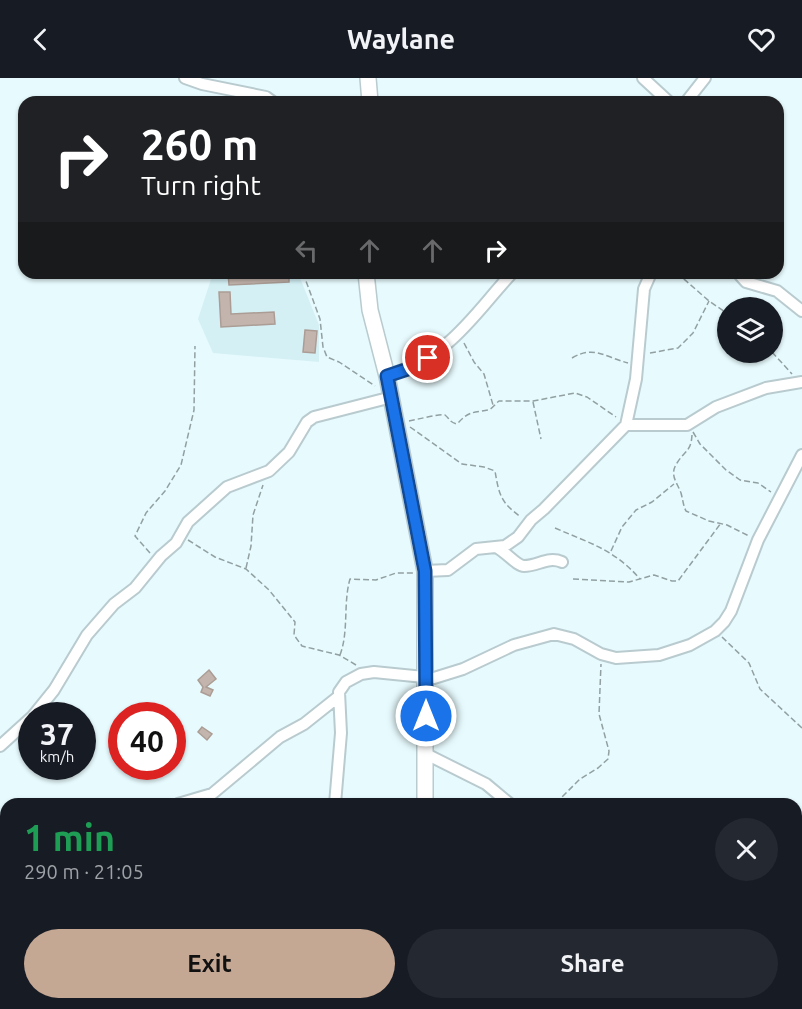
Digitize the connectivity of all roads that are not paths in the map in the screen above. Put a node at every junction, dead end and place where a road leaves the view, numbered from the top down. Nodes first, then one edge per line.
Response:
1 (185, 78) edge
2 (368, 78) edge
3 (643, 78) edge
4 (705, 78) edge
5 (261, 96) edge
6 (370, 96) edge
7 (662, 96) edge
8 (691, 96) edge
9 (367, 279) edge
10 (507, 279) edge
11 (648, 279) edge
12 (743, 279) edge
13 (802, 311) edge
14 (387, 376) junction
15 (801, 382) edge
16 (390, 398) junction
17 (626, 425) junction
18 (802, 455) edge
19 (496, 547) junction
20 (562, 562) dead end
21 (425, 571) junction
22 (426, 678) junction
23 (338, 698) junction
24 (44, 702) edge
25 (18, 729) edge
26 (0, 746) edge
27 (426, 754) junction
28 (198, 798) edge
29 (336, 798) edge
30 (425, 798) edge
31 (503, 798) edge

1 - 5 street
2 - 6 street
3 - 7 street
4 - 8 street
9 - 14 street
10 - 14 street
11 - 17 street
12 - 13 street
14 - 16 street
15 - 17 street
16 - 21 street
16 - 24 street
17 - 19 street
18 - 22 street
19 - 20 street
19 - 21 street
21 - 22 street
22 - 23 street
22 - 27 street
23 - 28 street
23 - 29 street
25 - 26 street
27 - 30 street
27 - 31 street

